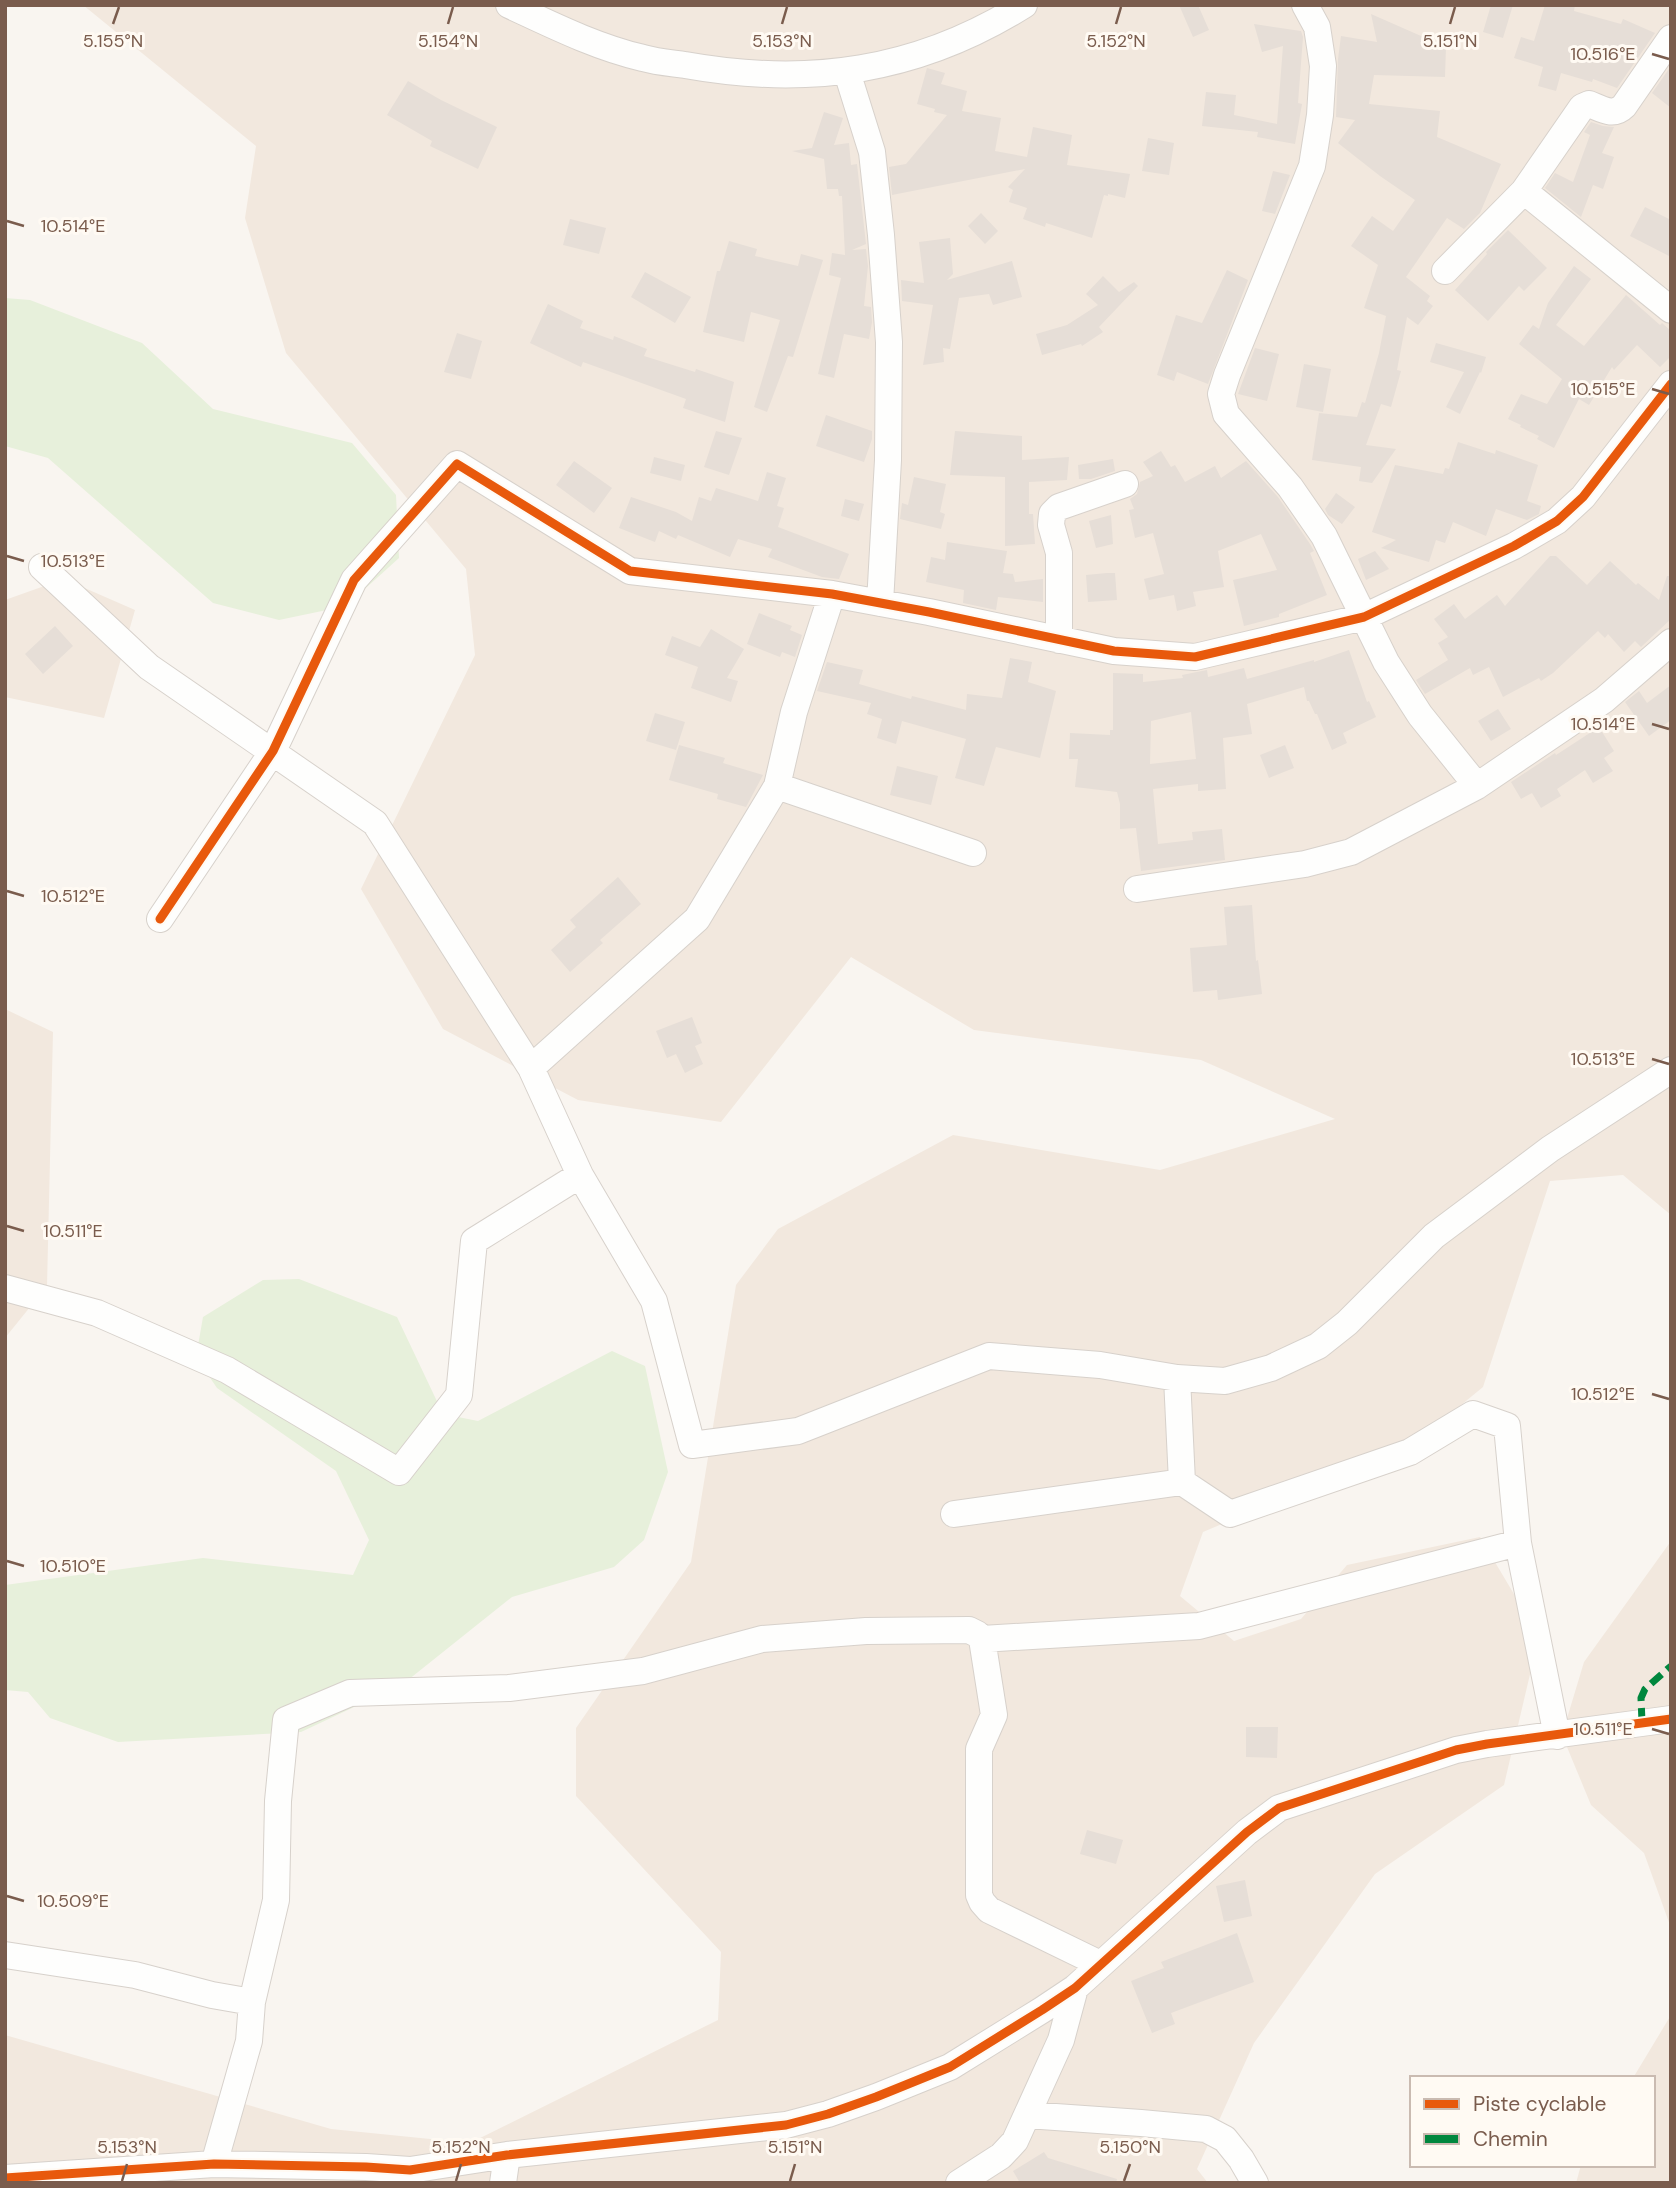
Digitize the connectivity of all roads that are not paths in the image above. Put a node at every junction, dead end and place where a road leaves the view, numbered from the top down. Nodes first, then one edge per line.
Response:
1 (509, 5) edge
2 (1024, 5) edge
3 (1305, 5) edge
4 (1671, 38) edge
5 (847, 72) junction
6 (1524, 191) junction
7 (1445, 271) dead end
8 (1671, 310) edge
9 (1671, 384) edge
10 (1125, 484) dead end
11 (42, 567) dead end
12 (832, 594) junction
13 (880, 603) junction
14 (1364, 617) junction
15 (1059, 640) junction
16 (1671, 642) edge
17 (273, 751) junction
18 (777, 786) junction
19 (1478, 786) junction
20 (973, 853) dead end
21 (1137, 888) dead end
22 (160, 919) dead end
23 (531, 1068) junction
24 (1671, 1070) edge
25 (580, 1175) junction
26 (5, 1288) edge
27 (1177, 1378) junction
28 (1182, 1482) junction
29 (954, 1514) dead end
30 (1518, 1544) junction
31 (982, 1639) junction
32 (1671, 1719) edge
33 (1557, 1736) junction
34 (5, 1955) edge
35 (1100, 1964) junction
36 (1075, 1988) junction
37 (251, 2002) junction
38 (1027, 2115) junction
39 (508, 2155) junction
40 (199, 2171) edge
41 (406, 2176) edge
42 (5, 2178) edge
43 (503, 2183) edge
44 (959, 2183) edge
45 (1255, 2183) edge

1 - 5 street
2 - 5 street
3 - 14 street
4 - 6 street
5 - 13 street
6 - 7 street
6 - 8 street
9 - 14 street
10 - 15 street
11 - 17 street
12 - 13 street
12 - 17 street
12 - 18 street
13 - 15 street
14 - 15 street
14 - 19 street
16 - 19 street
17 - 22 street
17 - 23 street
18 - 20 street
18 - 23 street
19 - 21 street
23 - 25 street
24 - 27 street
25 - 26 street
25 - 27 street
27 - 28 street
28 - 29 street
28 - 30 street
30 - 31 street
30 - 33 street
31 - 35 street
31 - 37 street
32 - 33 street
33 - 35 street
34 - 37 street
35 - 36 street
36 - 38 street
36 - 39 street
37 - 40 street
38 - 44 street
38 - 45 street
39 - 41 street
39 - 43 street
40 - 41 street
40 - 42 street

